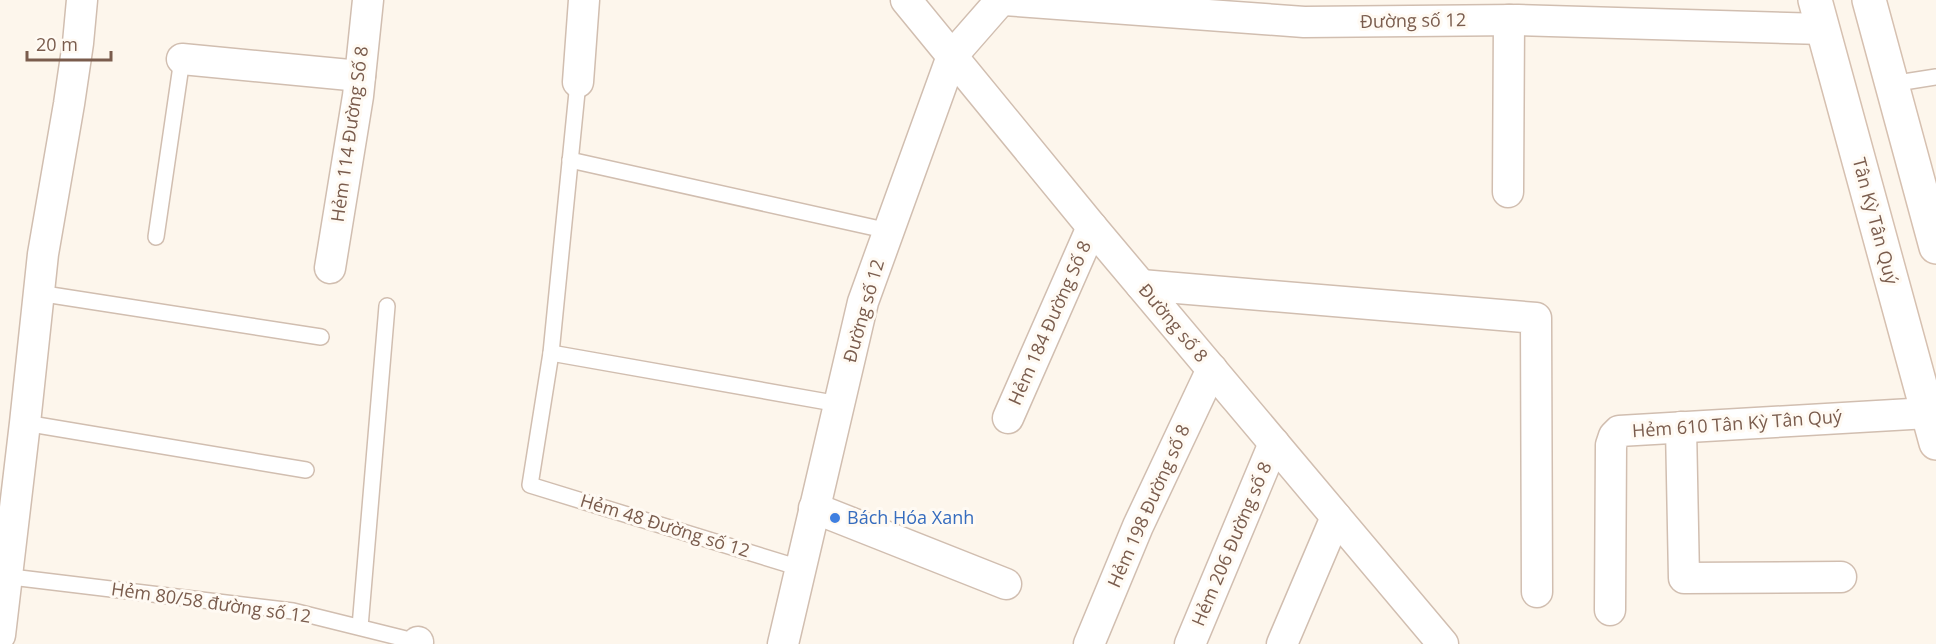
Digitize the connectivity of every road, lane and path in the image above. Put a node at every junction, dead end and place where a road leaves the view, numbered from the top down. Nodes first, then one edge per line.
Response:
1 (82, 0) edge
2 (368, 0) edge
3 (584, 0) edge
4 (906, 0) edge
5 (1002, 0) edge
6 (1869, 0) edge
7 (1819, 14) edge
8 (1509, 20) junction
9 (952, 56) junction
10 (182, 59) joint
11 (360, 76) junction
12 (1936, 77) edge
13 (578, 82) joint
14 (1891, 84) junction
15 (570, 160) junction
16 (1508, 192) dead end
17 (1092, 227) junction
18 (889, 231) junction
19 (156, 237) dead end
20 (1936, 247) edge
21 (330, 268) dead end
22 (1141, 285) junction
23 (38, 293) junction
24 (387, 306) dead end
25 (321, 337) dead end
26 (551, 354) junction
27 (1212, 369) junction
28 (839, 404) junction
29 (1008, 418) dead end
30 (25, 423) junction
31 (1681, 428) junction
32 (1932, 428) edge
33 (1274, 443) junction
34 (306, 470) dead end
35 (814, 508) junction
36 (1336, 517) junction
37 (800, 568) junction
38 (4, 576) edge
39 (1841, 577) dead end
40 (1006, 584) dead end
41 (1537, 592) dead end
42 (1610, 610) dead end
43 (360, 627) junction
44 (0, 635) edge
45 (1430, 638) edge
46 (417, 643) edge
47 (783, 644) edge
48 (1089, 644) edge
49 (1190, 644) edge
50 (1282, 644) edge

1 - 23 street
2 - 11 street, Hẻm 114 Đường Số 8
3 - 13 street
4 - 9 street, Đường số 8
5 - 8 street, Đường số 12
5 - 9 street, Đường số 12
6 - 14 main road
7 - 8 street, Đường số 12
7 - 32 main road, Tân Kỳ Tân Quý
8 - 16 street
9 - 17 street, Đường số 8
9 - 18 street, Đường số 12
10 - 11 street
10 - 19 lane
11 - 21 street, Hẻm 114 Đường Số 8
12 - 14 lane
13 - 15 lane
14 - 20 main road
15 - 18 lane
15 - 26 lane
17 - 22 street, Đường số 8
17 - 29 street, Hẻm 184 Đường Số 8
18 - 28 street, Đường số 12
22 - 27 street, Đường số 8
22 - 41 street
23 - 25 lane
23 - 30 street
24 - 43 lane
26 - 28 lane
26 - 37 lane, Hẻm 48 Đường số 12
27 - 33 street, Đường số 8
27 - 48 street, Hẻm 198 Đường số 8
28 - 35 street, Đường số 12
30 - 34 lane
30 - 38 street
31 - 32 street, Hẻm 610 Tân Kỳ Tân Quý
31 - 39 street
31 - 42 street, Hẻm 610 Tân Kỳ Tân Quý
33 - 36 street, Đường số 8
33 - 49 street, Hẻm 206 Đường số 8
35 - 37 street, Đường số 12
35 - 40 street
36 - 45 street, Đường số 8
36 - 50 street
37 - 47 street, Đường số 12
38 - 43 lane, Hẻm 80/58 đường số 12
38 - 44 street
43 - 46 lane, Hẻm 80/58 đường số 12

